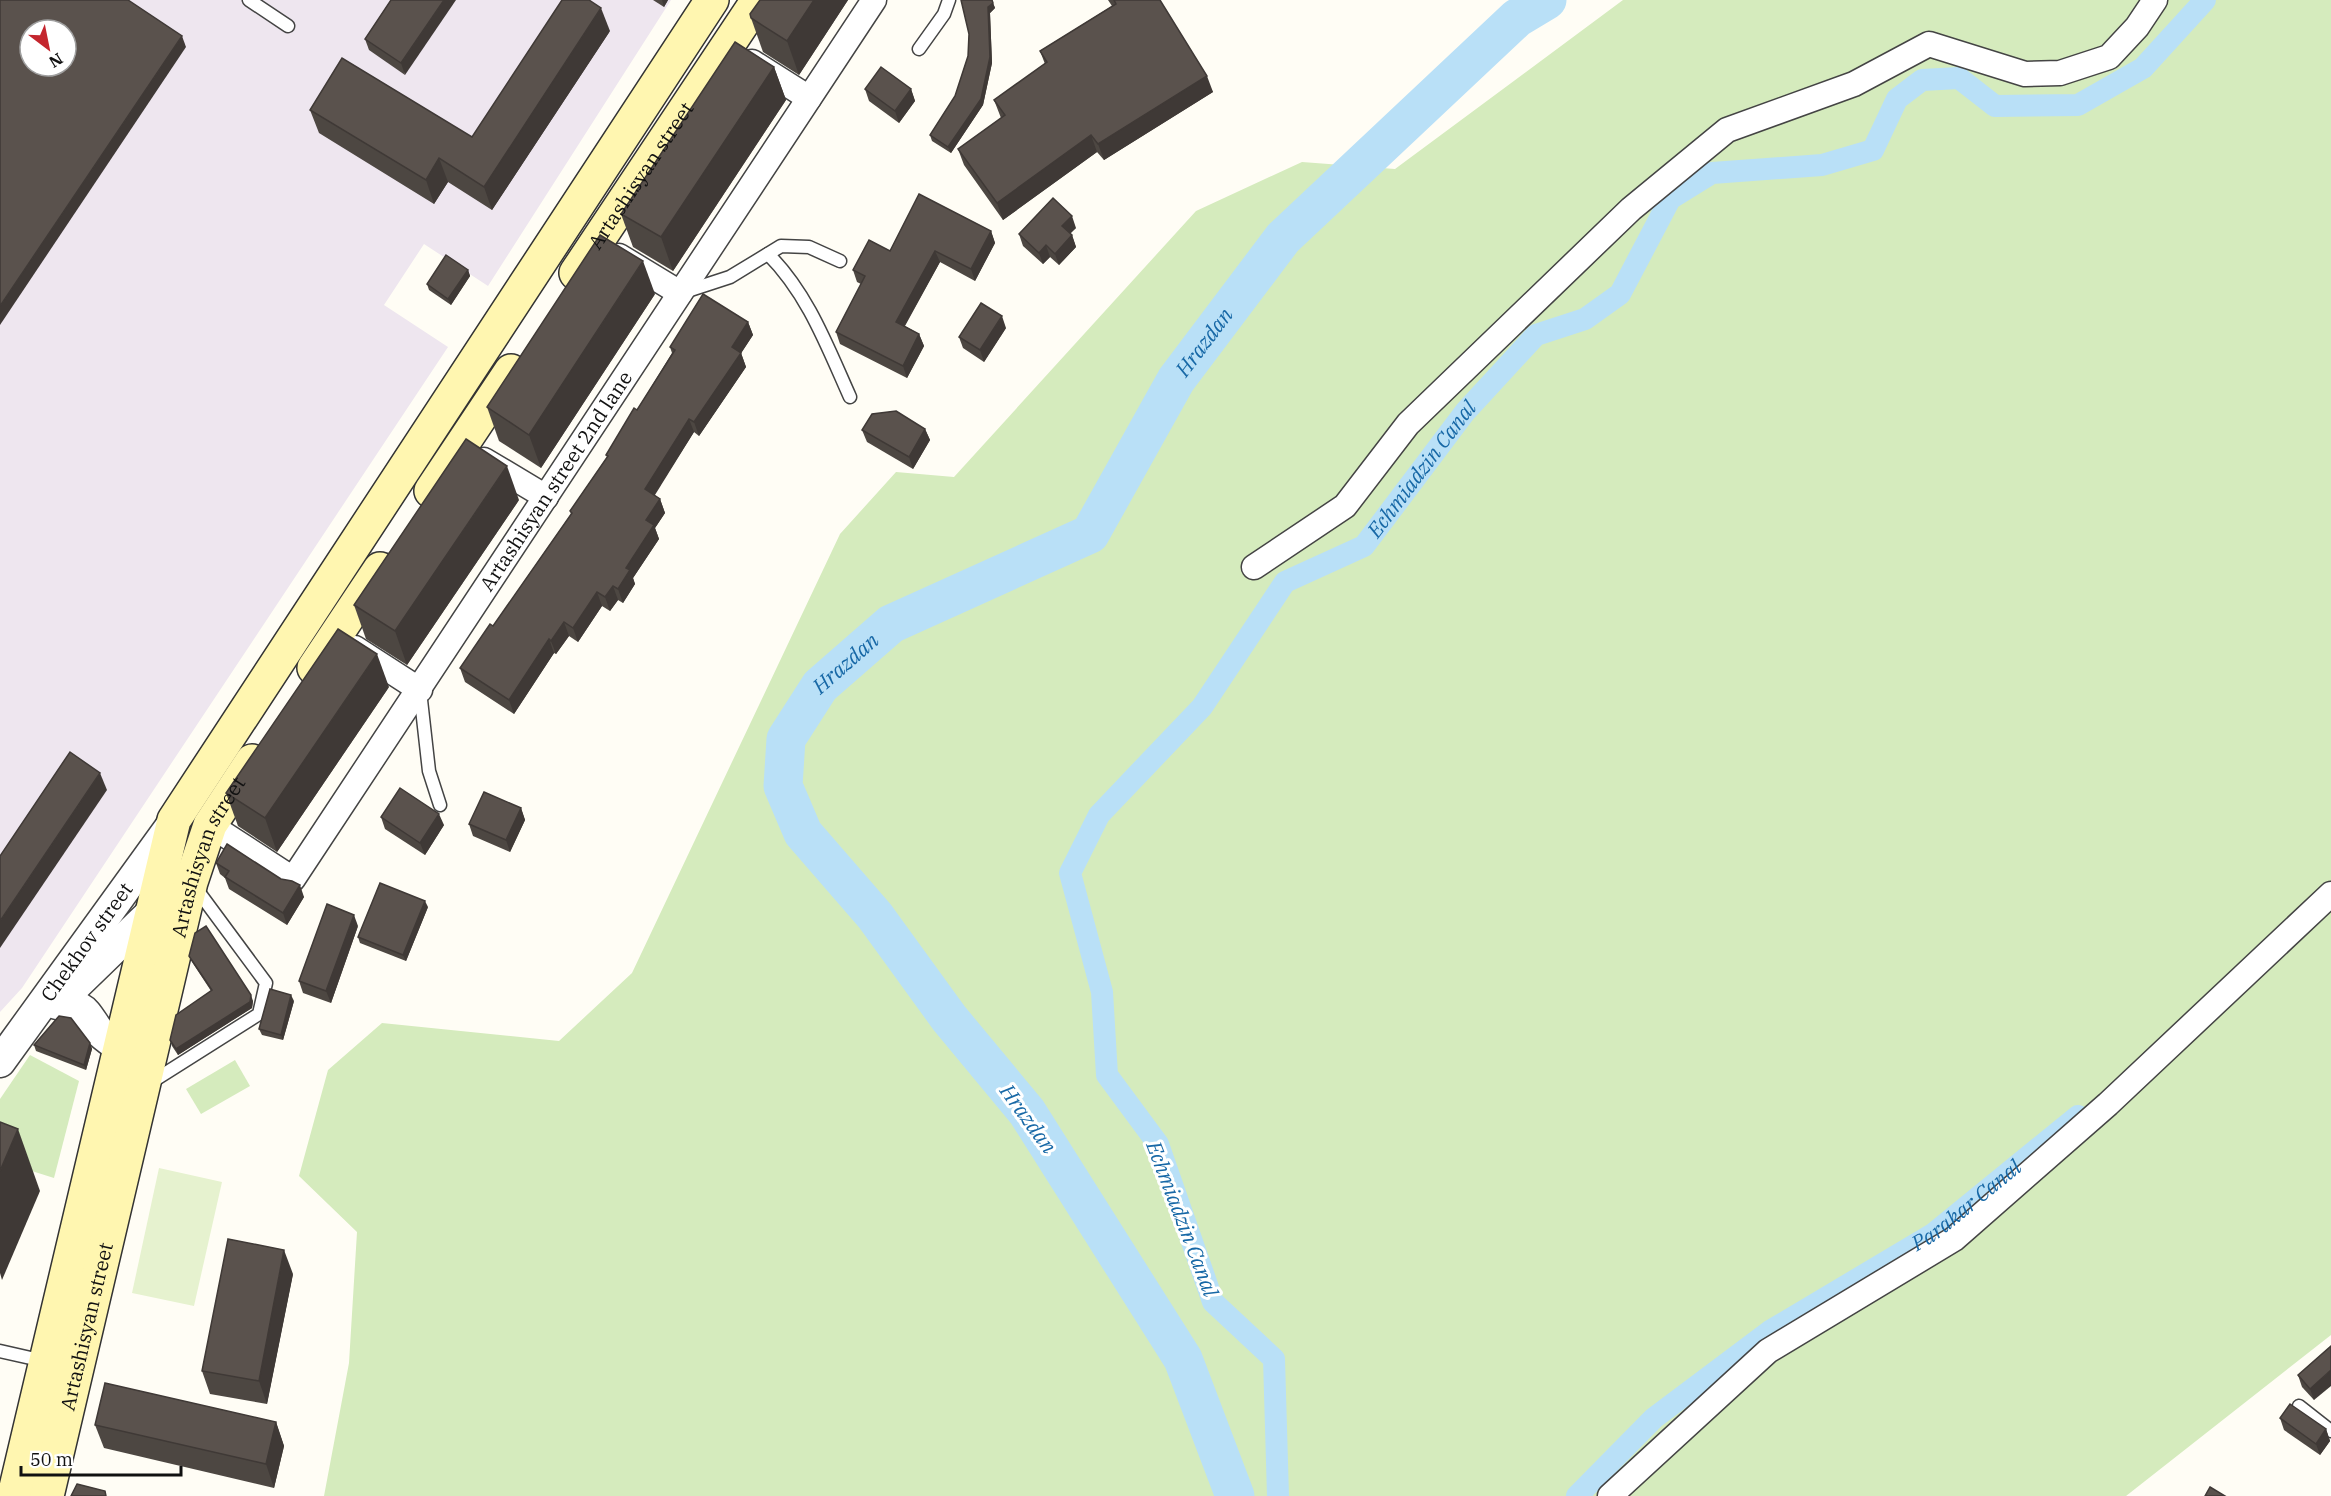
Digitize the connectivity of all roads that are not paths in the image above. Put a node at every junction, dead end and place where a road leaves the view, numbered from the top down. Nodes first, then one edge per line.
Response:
1 (249, 0) edge
2 (712, 0) edge
3 (758, 0) edge
4 (874, 0) edge
5 (949, 0) edge
6 (2155, 0) edge
7 (288, 26) dead end
8 (727, 46) junction
9 (919, 49) dead end
10 (809, 98) junction
11 (597, 242) junction
12 (768, 254) junction
13 (840, 261) dead end
14 (680, 293) junction
15 (558, 301) edge
16 (526, 349) edge
17 (850, 397) dead end
18 (461, 446) junction
19 (546, 497) junction
20 (417, 513) edge
21 (398, 541) edge
22 (1254, 567) dead end
23 (335, 636) junction
24 (420, 690) junction
25 (296, 696) edge
26 (269, 735) edge
27 (440, 805) dead end
28 (174, 820) junction
29 (210, 825) junction
30 (191, 882) junction
31 (2331, 894) edge
32 (155, 908) junction
33 (57, 1004) junction
34 (121, 1048) junction
35 (0, 1062) edge
36 (0, 1075) edge
37 (144, 1087) junction
38 (0, 1351) edge
39 (45, 1362) junction
40 (2299, 1406) dead end
41 (2331, 1431) edge
42 (14, 1496) edge
43 (47, 1496) edge
44 (1610, 1496) edge

1 - 7 lane
2 - 28 main road, Artashisyan street
3 - 8 main road, Artashisyan street
4 - 10 street, Artashisyan street 2nd lane
5 - 9 lane
6 - 22 street
8 - 10 street
8 - 11 main road, Artashisyan street
10 - 14 street, Artashisyan street 2nd lane
11 - 14 street
11 - 15 main road, Artashisyan street
12 - 13 lane
12 - 14 lane
12 - 17 lane
14 - 19 street, Artashisyan street 2nd lane
16 - 18 main road
18 - 19 street
18 - 20 main road
19 - 24 street, Artashisyan street 2nd lane
21 - 23 main road
23 - 24 street
23 - 25 main road
24 - 27 lane
24 - 29 street, Artashisyan street 2nd lane
26 - 29 main road, Artashisyan street
28 - 32 main road, Artashisyan street
28 - 35 street, Chekhov street
29 - 30 main road, Artashisyan street
30 - 32 street, Chekhov street
30 - 37 main road, Artashisyan street
30 - 37 lane
31 - 44 street
32 - 33 street, Chekhov street
32 - 34 main road, Artashisyan street
33 - 34 street
33 - 36 street, Chekhov street
34 - 39 main road, Artashisyan street
37 - 43 main road, Artashisyan street
38 - 39 lane
39 - 42 main road, Artashisyan street
40 - 41 lane

